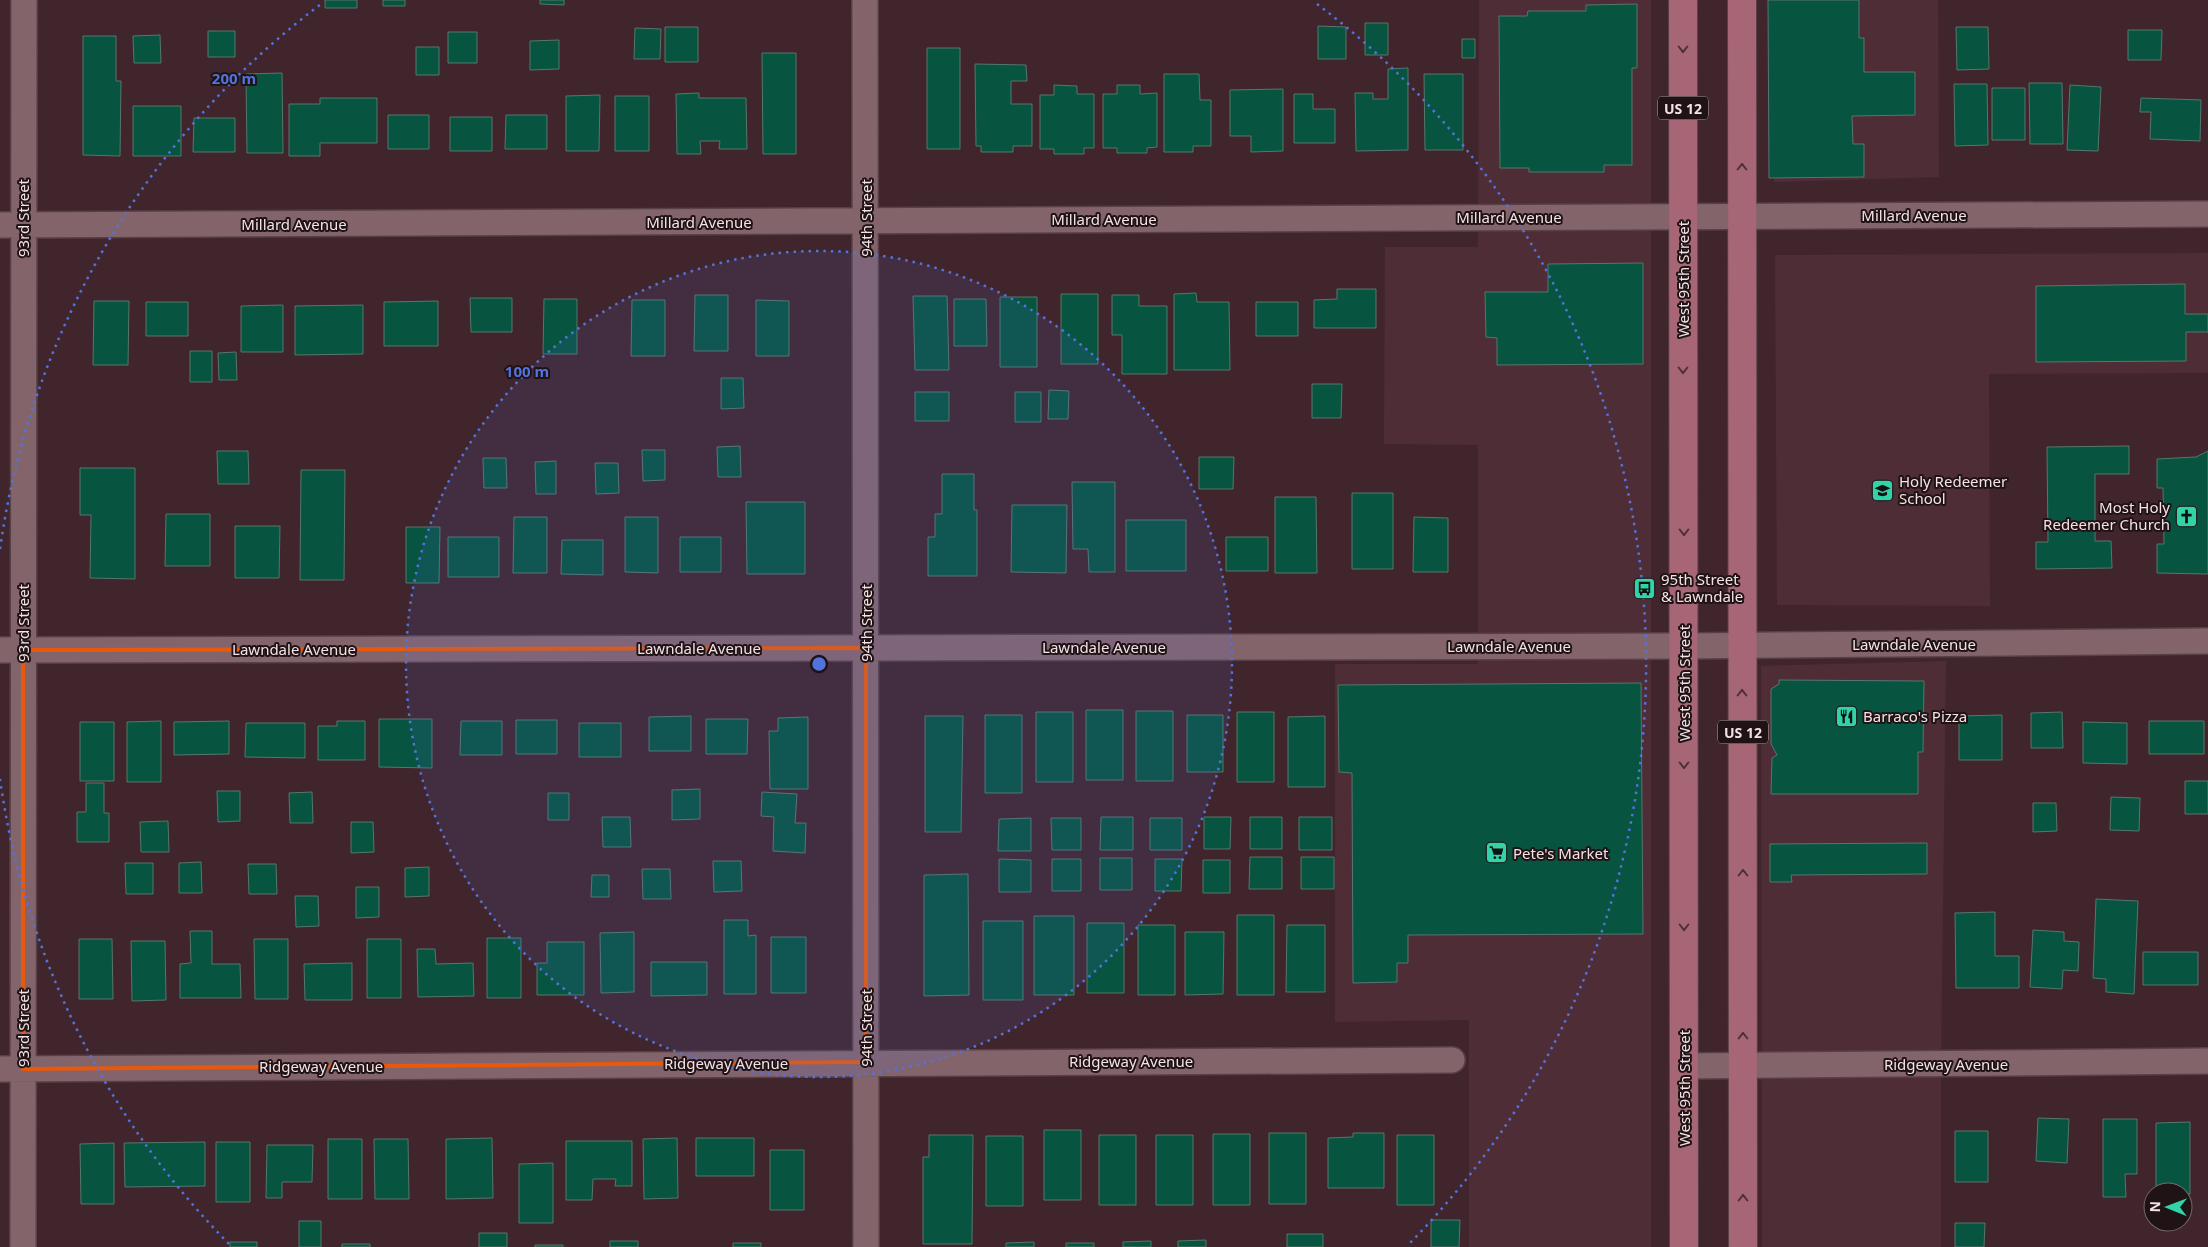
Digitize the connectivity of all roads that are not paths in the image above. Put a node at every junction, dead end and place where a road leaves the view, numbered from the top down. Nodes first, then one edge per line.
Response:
1 (24, 0) edge
2 (865, 0) edge
3 (1683, 0) edge
4 (1742, 0) edge
5 (2208, 214) edge
6 (1683, 216) junction
7 (1742, 216) junction
8 (866, 220) junction
9 (12, 225) edge
10 (2208, 642) edge
11 (1742, 645) junction
12 (1684, 646) junction
13 (866, 648) junction
14 (12, 650) edge
15 (1452, 1060) dead end
16 (866, 1062) junction
17 (2208, 1062) edge
18 (1743, 1065) junction
19 (1684, 1066) junction
20 (11, 1069) edge
21 (23, 1247) edge
22 (866, 1247) edge
23 (1684, 1247) edge
24 (1743, 1247) edge

1 - 9 street, 93rd Street
2 - 8 street, 94th Street
3 -> 6 main road, West 95th Street / US 12
7 -> 4 main road, US 12
5 - 7 street, Millard Avenue
6 - 7 street, Millard Avenue
6 - 8 street, Millard Avenue
6 -> 12 main road, West 95th Street / US 12
7 - 11 main road, US 12
8 - 9 street, Millard Avenue
8 - 13 street, 94th Street
9 - 14 street, 93rd Street
10 - 11 street, Lawndale Avenue
11 - 12 street, Lawndale Avenue
18 -> 11 main road, US 12
12 - 13 street, Lawndale Avenue
12 -> 19 main road, West 95th Street / US 12
13 - 14 street, Lawndale Avenue
13 - 16 street, 94th Street
14 - 20 street, 93rd Street
15 - 16 street, Ridgeway Avenue
16 - 20 street, Ridgeway Avenue
16 - 22 street, 94th Street
17 - 18 street, Ridgeway Avenue
18 - 19 street, Ridgeway Avenue
24 -> 18 main road, US 12
19 - 23 main road, West 95th Street / US 12
20 - 21 street, 93rd Street

